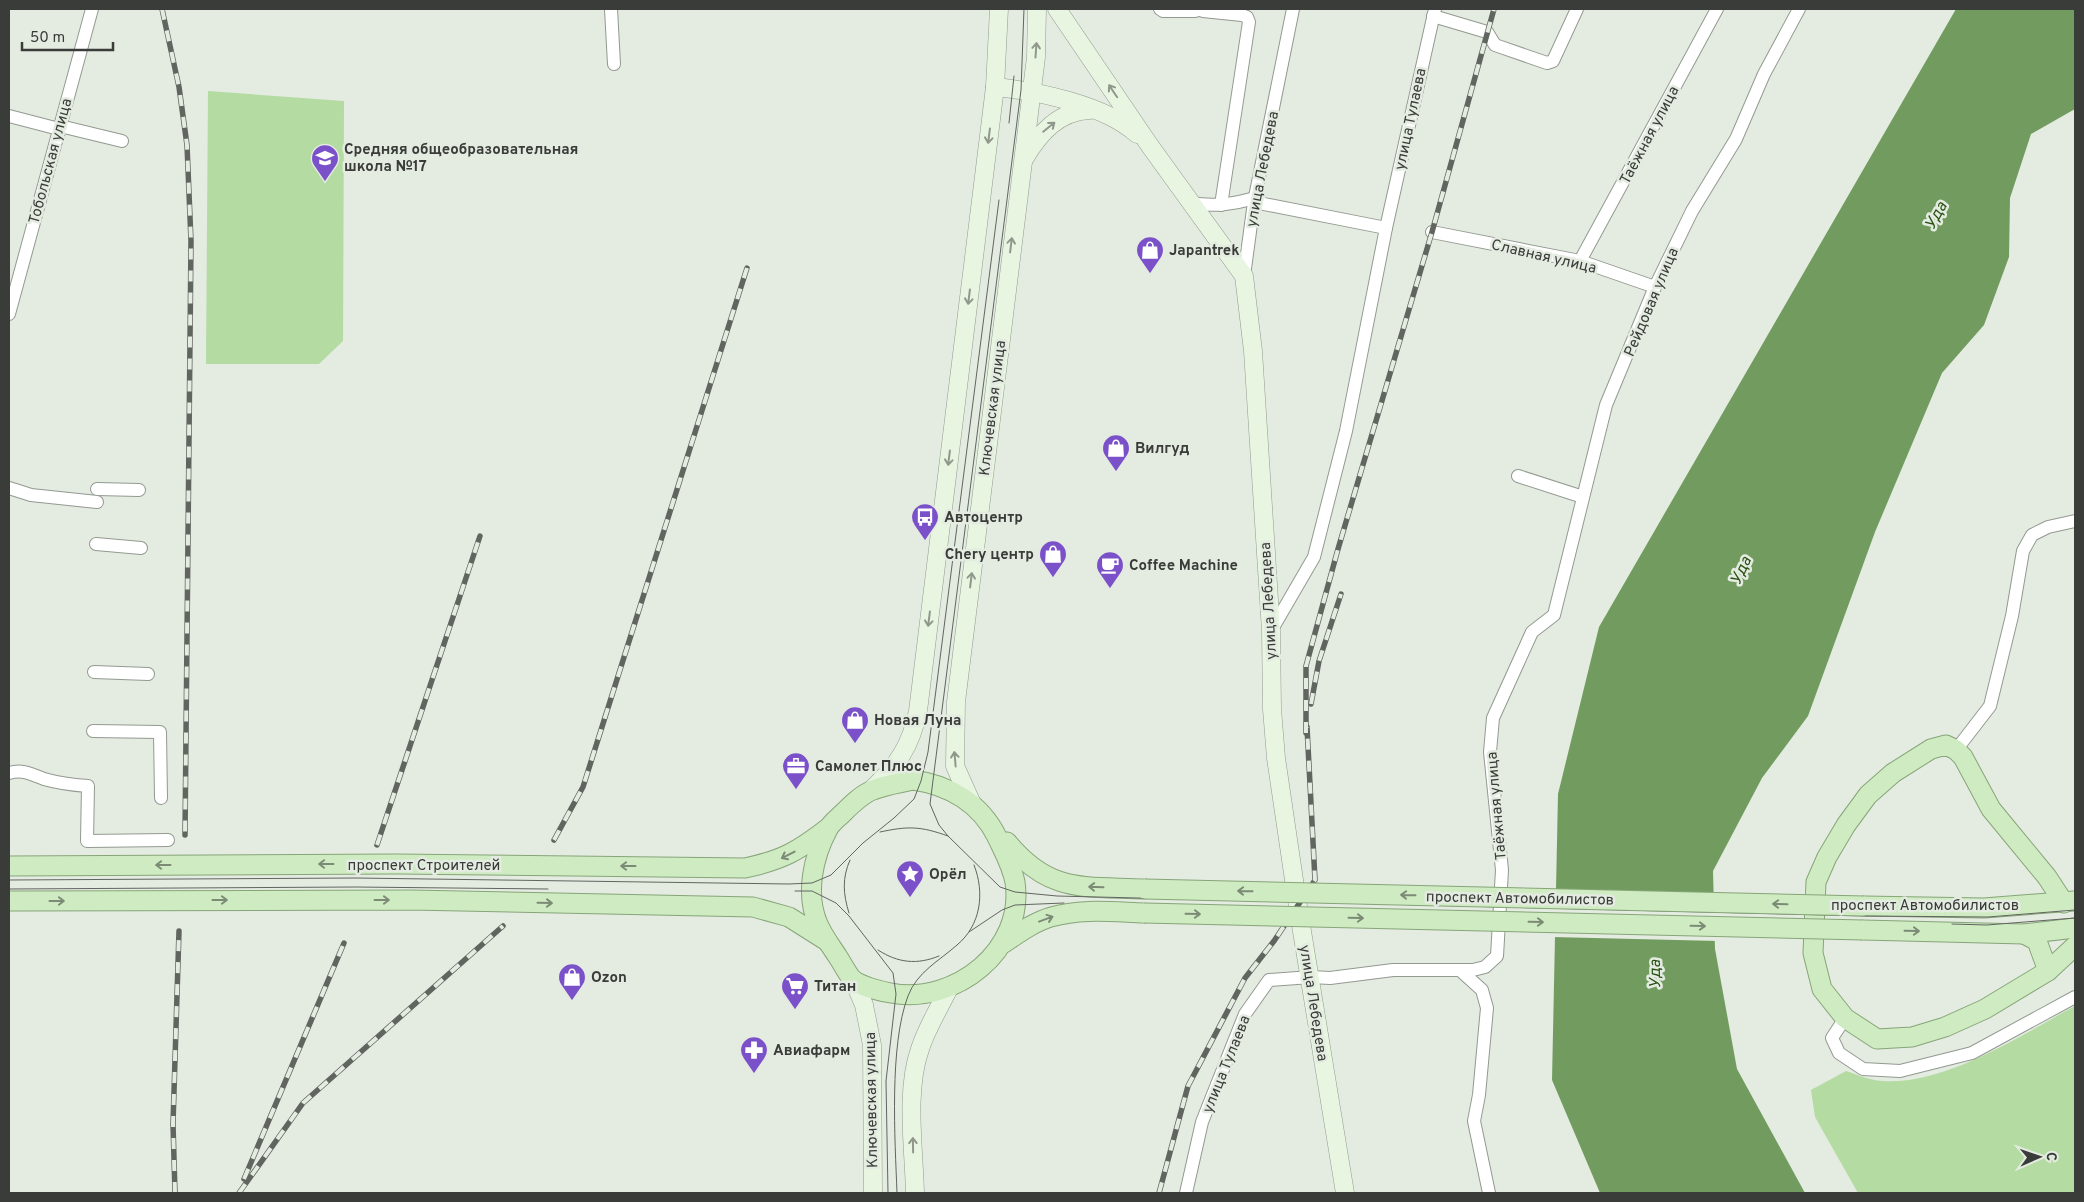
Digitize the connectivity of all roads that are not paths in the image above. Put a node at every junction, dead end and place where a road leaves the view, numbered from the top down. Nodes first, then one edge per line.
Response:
1 (92, 9) edge
2 (611, 9) edge
3 (999, 9) edge
4 (1037, 9) edge
5 (1057, 9) edge
6 (1160, 9) edge
7 (1293, 9) edge
8 (1577, 9) edge
9 (1717, 9) edge
10 (1799, 9) edge
11 (1203, 10) edge
12 (1434, 13) edge
13 (614, 64) dead end
14 (995, 87) junction
15 (1031, 91) junction
16 (1092, 110) junction
17 (9, 116) edge
18 (60, 127) junction
19 (122, 141) dead end
20 (1150, 146) junction
21 (1021, 164) junction
22 (1254, 200) junction
23 (1191, 203) junction
24 (1221, 205) junction
25 (1386, 228) junction
26 (1432, 232) dead end
27 (1580, 261) junction
28 (1244, 276) junction
29 (1655, 287) junction
30 (9, 314) edge
31 (1518, 476) dead end
32 (9, 488) edge
33 (139, 490) dead end
34 (1583, 497) junction
35 (2075, 521) edge
36 (96, 544) dead end
37 (141, 548) dead end
38 (1554, 615) joint
39 (1271, 631) junction
40 (94, 672) dead end
41 (148, 674) dead end
42 (92, 731) dead end
43 (1956, 750) junction
44 (9, 773) edge
45 (871, 790) junction
46 (161, 798) dead end
47 (972, 804) junction
48 (990, 822) junction
49 (828, 828) junction
50 (168, 840) dead end
51 (9, 866) edge
52 (9, 901) edge
53 (2070, 902) edge
54 (2075, 928) edge
55 (2024, 934) junction
56 (827, 941) junction
57 (1004, 943) junction
58 (2075, 946) edge
59 (1461, 971) junction
60 (2048, 971) junction
61 (1311, 977) junction
62 (853, 979) junction
63 (950, 986) junction
64 (2075, 997) edge
65 (1844, 1018) junction
66 (873, 1193) edge
67 (914, 1193) edge
68 (1186, 1193) edge
69 (1345, 1193) edge
70 (1489, 1193) edge

1 - 18 street, Тобольская улица
2 - 13 street
3 - 14 main road
15 -> 4 main road, Ключевская улица
20 -> 5 main road
6 - 11 street
7 - 22 street, улица Лебедева
8 - 12 street
9 - 27 street, Таёжная улица
10 - 29 street, Рейдовая улица
11 - 24 street
12 - 25 street, улица Тулаева
14 - 15 main road
14 -> 45 main road
15 - 16 main road
15 - 21 main road, Ключевская улица
16 - 20 main road
21 -> 16 main road
17 - 18 street
18 - 19 street
18 - 30 street, Тобольская улица
20 - 23 main road
47 -> 21 main road, Ключевская улица
22 - 24 street
22 - 25 street
22 - 28 street, улица Лебедева
23 - 24 street
23 - 28 main road
25 - 39 street, улица Тулаева
26 - 27 street, Славная улица
27 - 29 street, Славная улица
28 - 39 main road, улица Лебедева
29 - 34 street, Рейдовая улица
31 - 34 street
32 - 33 street
34 - 38 street, Рейдовая улица
35 - 43 street
36 - 37 street
38 - 59 street, Таёжная улица
39 - 61 main road, улица Лебедева
40 - 41 street
42 - 46 street
43 - 53 main road
43 - 65 main road
44 - 50 street
45 - 47 main road
45 - 49 main road, проспект Строителей
47 - 48 main road
53 -> 48 main road, проспект Автомобилистов, bridge
48 - 57 main road
49 -> 51 main road, проспект Строителей
49 - 56 main road
52 -> 56 main road
54 - 55 main road, проспект Автомобилистов
57 -> 55 main road, проспект Автомобилистов, bridge
55 - 60 main road
56 - 62 main road
57 - 63 main road
58 - 60 main road
59 - 61 street
59 - 70 street
60 - 65 main road
61 - 68 street, улица Тулаева
61 - 69 main road, улица Лебедева
62 - 63 main road
62 - 66 main road, Ключевская улица
67 -> 63 main road
64 - 65 street

